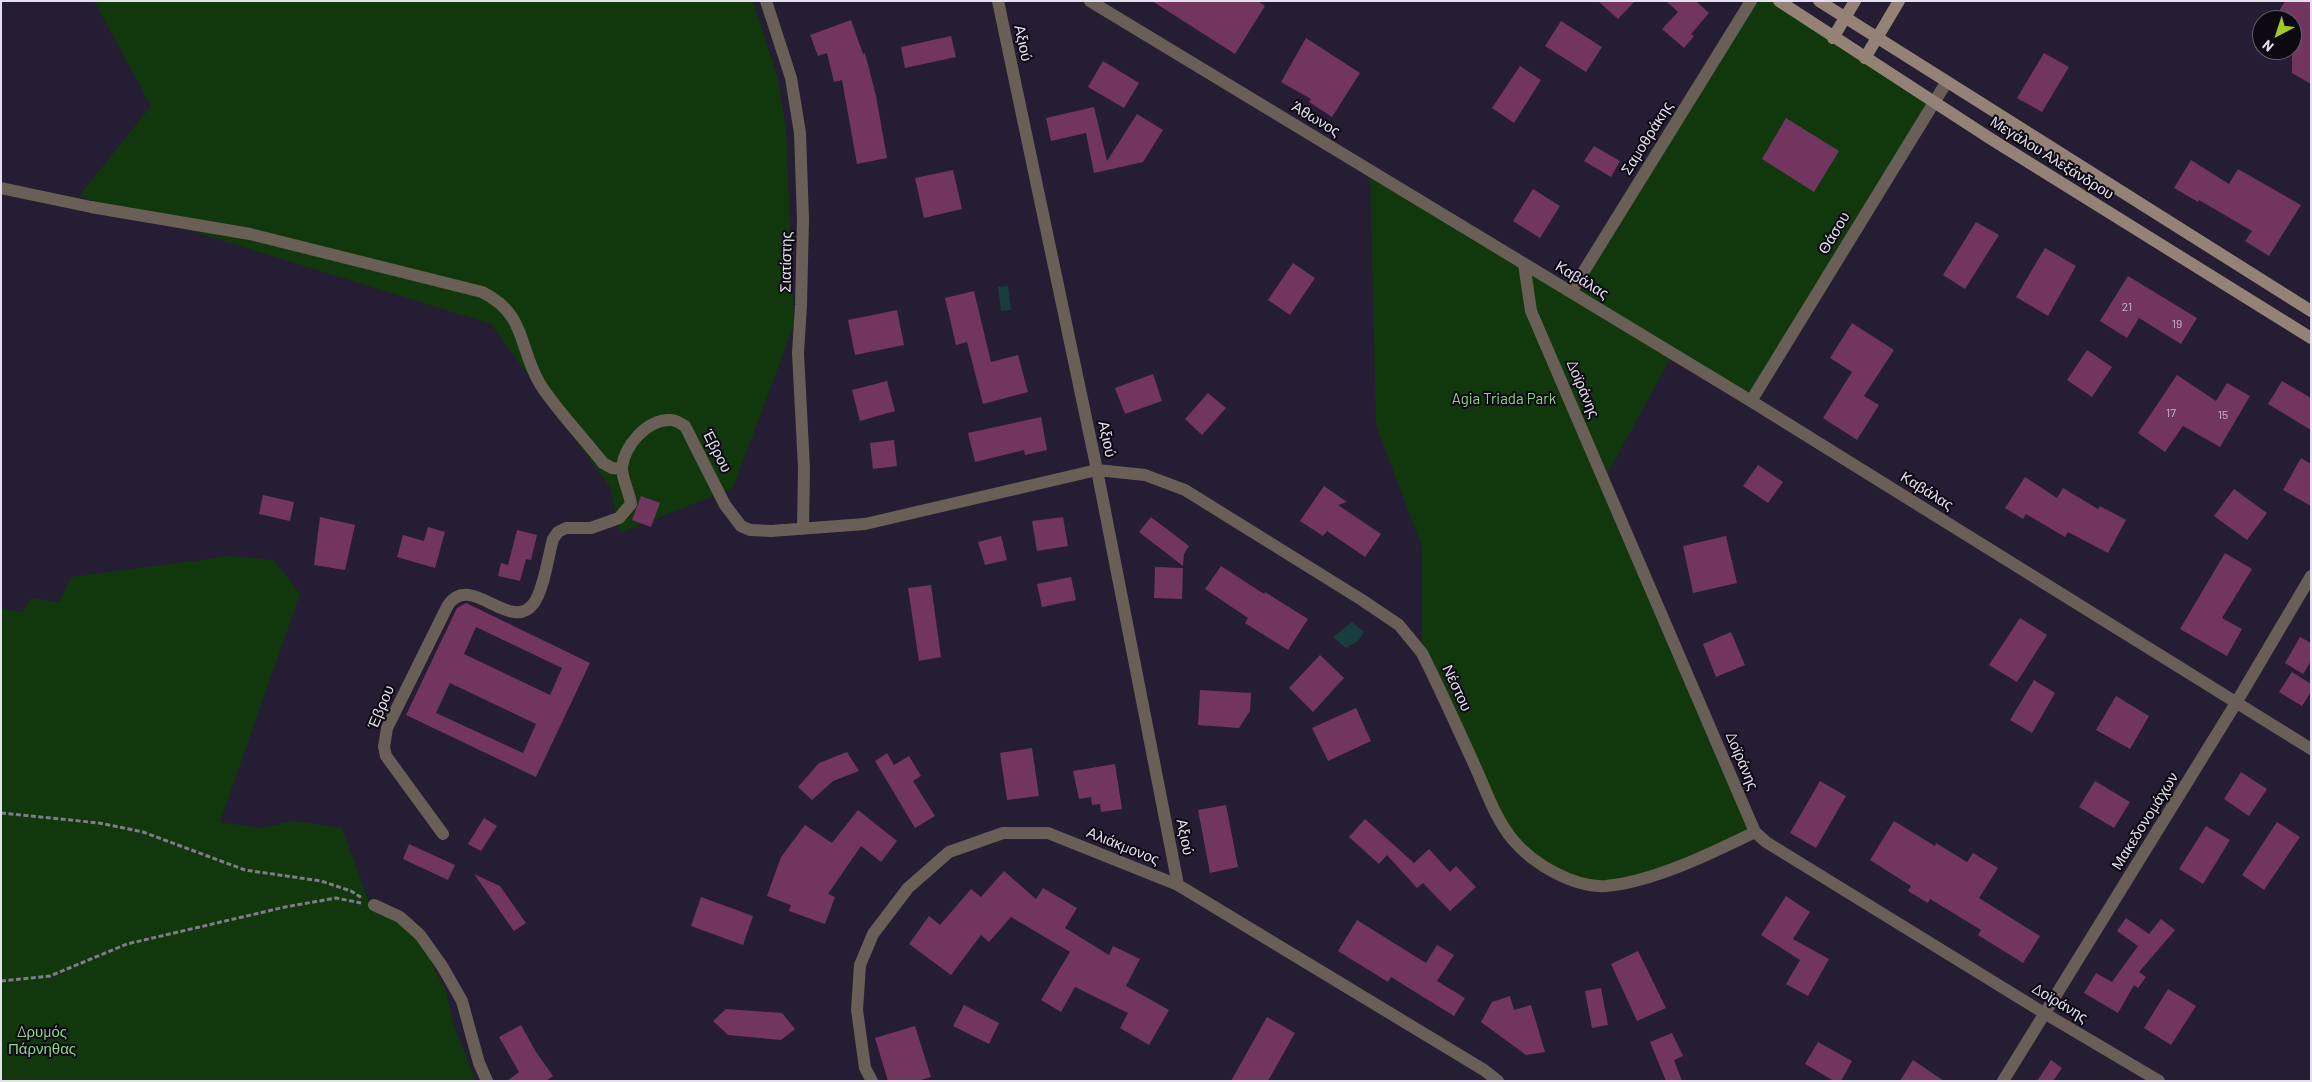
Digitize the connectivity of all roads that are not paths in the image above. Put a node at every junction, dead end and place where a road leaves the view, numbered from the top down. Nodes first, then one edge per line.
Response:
1 (766, 1) edge
2 (998, 1) edge
3 (1090, 1) edge
4 (1751, 1) edge
5 (1779, 1) edge
6 (1820, 1) edge
7 (1855, 1) edge
8 (1899, 1) edge
9 (1845, 18) junction
10 (1833, 38) junction
11 (1876, 38) junction
12 (1865, 58) junction
13 (1946, 83) junction
14 (1933, 102) junction
15 (1, 188) edge
16 (1524, 264) junction
17 (1571, 292) junction
18 (2311, 311) edge
19 (2311, 338) edge
20 (1751, 401) junction
21 (622, 470) junction
22 (1097, 470) junction
23 (803, 528) junction
24 (2311, 576) edge
25 (2236, 703) junction
26 (2311, 749) edge
27 (1755, 832) junction
28 (443, 834) dead end
29 (1178, 885) junction
30 (374, 905) road end
31 (2044, 1013) junction
32 (487, 1081) edge
33 (872, 1081) edge
34 (1498, 1081) edge
35 (2003, 1081) edge
36 (2159, 1081) edge

1 - 23 street, Σιατίστης
2 - 22 street, Αξιού
3 - 16 street, Άθωνος
4 - 17 street, Σαμοθράκης
5 - 10 street, Μεγάλου Αλεξάνδρου
6 - 9 street, Μεγάλου Αλεξάνδρου
7 - 9 street
8 - 11 street
9 - 10 street
9 - 11 street, Μεγάλου Αλεξάνδρου
10 - 12 street, Μεγάλου Αλεξάνδρου
11 - 12 street
11 - 13 street, Μεγάλου Αλεξάνδρου
12 - 14 street, Μεγάλου Αλεξάνδρου
13 - 14 street, Θάσου
13 - 18 street, Μεγάλου Αλεξάνδρου
14 - 19 street, Μεγάλου Αλεξάνδρου
14 - 20 street, Θάσου
15 - 21 street
16 - 17 street, Καβάλας
16 - 27 street, Δοϊράνης
17 - 20 street, Καβάλας
20 - 25 street, Καβάλας
21 - 23 street, Έβρου
21 - 28 street, Έβρου
22 - 23 street, Έβρου
22 - 27 street, Νέστου
22 - 29 street, Αξιού
24 - 25 street, Μακεδονομάχων
25 - 26 street, Καβάλας
25 - 31 street, Μακεδονομάχων
27 - 31 street, Δοϊράνης
29 - 33 street, Αλιάκμονος
29 - 34 street, Αλιάκμονος
30 - 32 street
31 - 35 street, Μακεδονομάχων
31 - 36 street, Δοϊράνης

